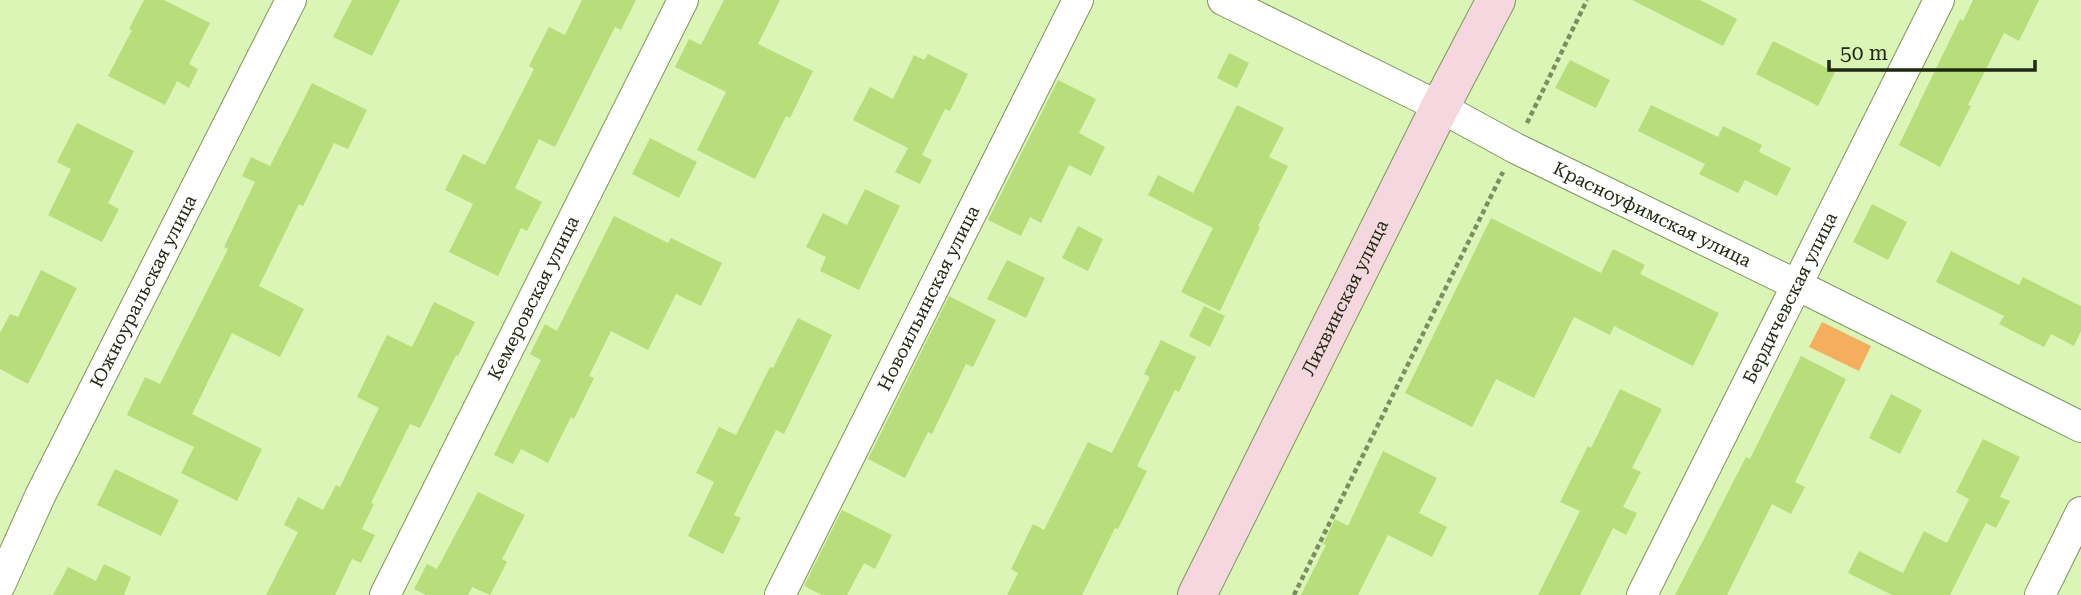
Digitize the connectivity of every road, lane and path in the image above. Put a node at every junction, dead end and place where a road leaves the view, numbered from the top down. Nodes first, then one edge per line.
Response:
1 (290, 0) edge
2 (683, 0) edge
3 (1078, 0) edge
4 (1223, 0) edge
5 (1496, 0) edge
6 (1587, 0) edge
7 (1939, 0) edge
8 (1440, 107) junction
9 (1516, 148) junction
10 (1797, 285) junction
11 (2081, 427) edge
12 (2081, 512) edge
13 (0, 585) edge
14 (385, 595) edge
15 (780, 595) edge
16 (1197, 595) edge
17 (1294, 595) edge
18 (1642, 595) edge
19 (2040, 595) edge

1 - 13 street, Южноуральская улица
2 - 14 street, Кемеровская улица
3 - 15 street, Новоильинская улица
4 - 8 street, Красноуфимская улица
5 - 8 main road, Лихвинская улица
6 - 9 path
7 - 10 street, Бердичевская улица
8 - 9 street, Красноуфимская улица
8 - 16 main road, Лихвинская улица
9 - 10 street, Красноуфимская улица
9 - 17 path
10 - 11 street, Красноуфимская улица
10 - 18 street, Бердичевская улица
12 - 19 street

